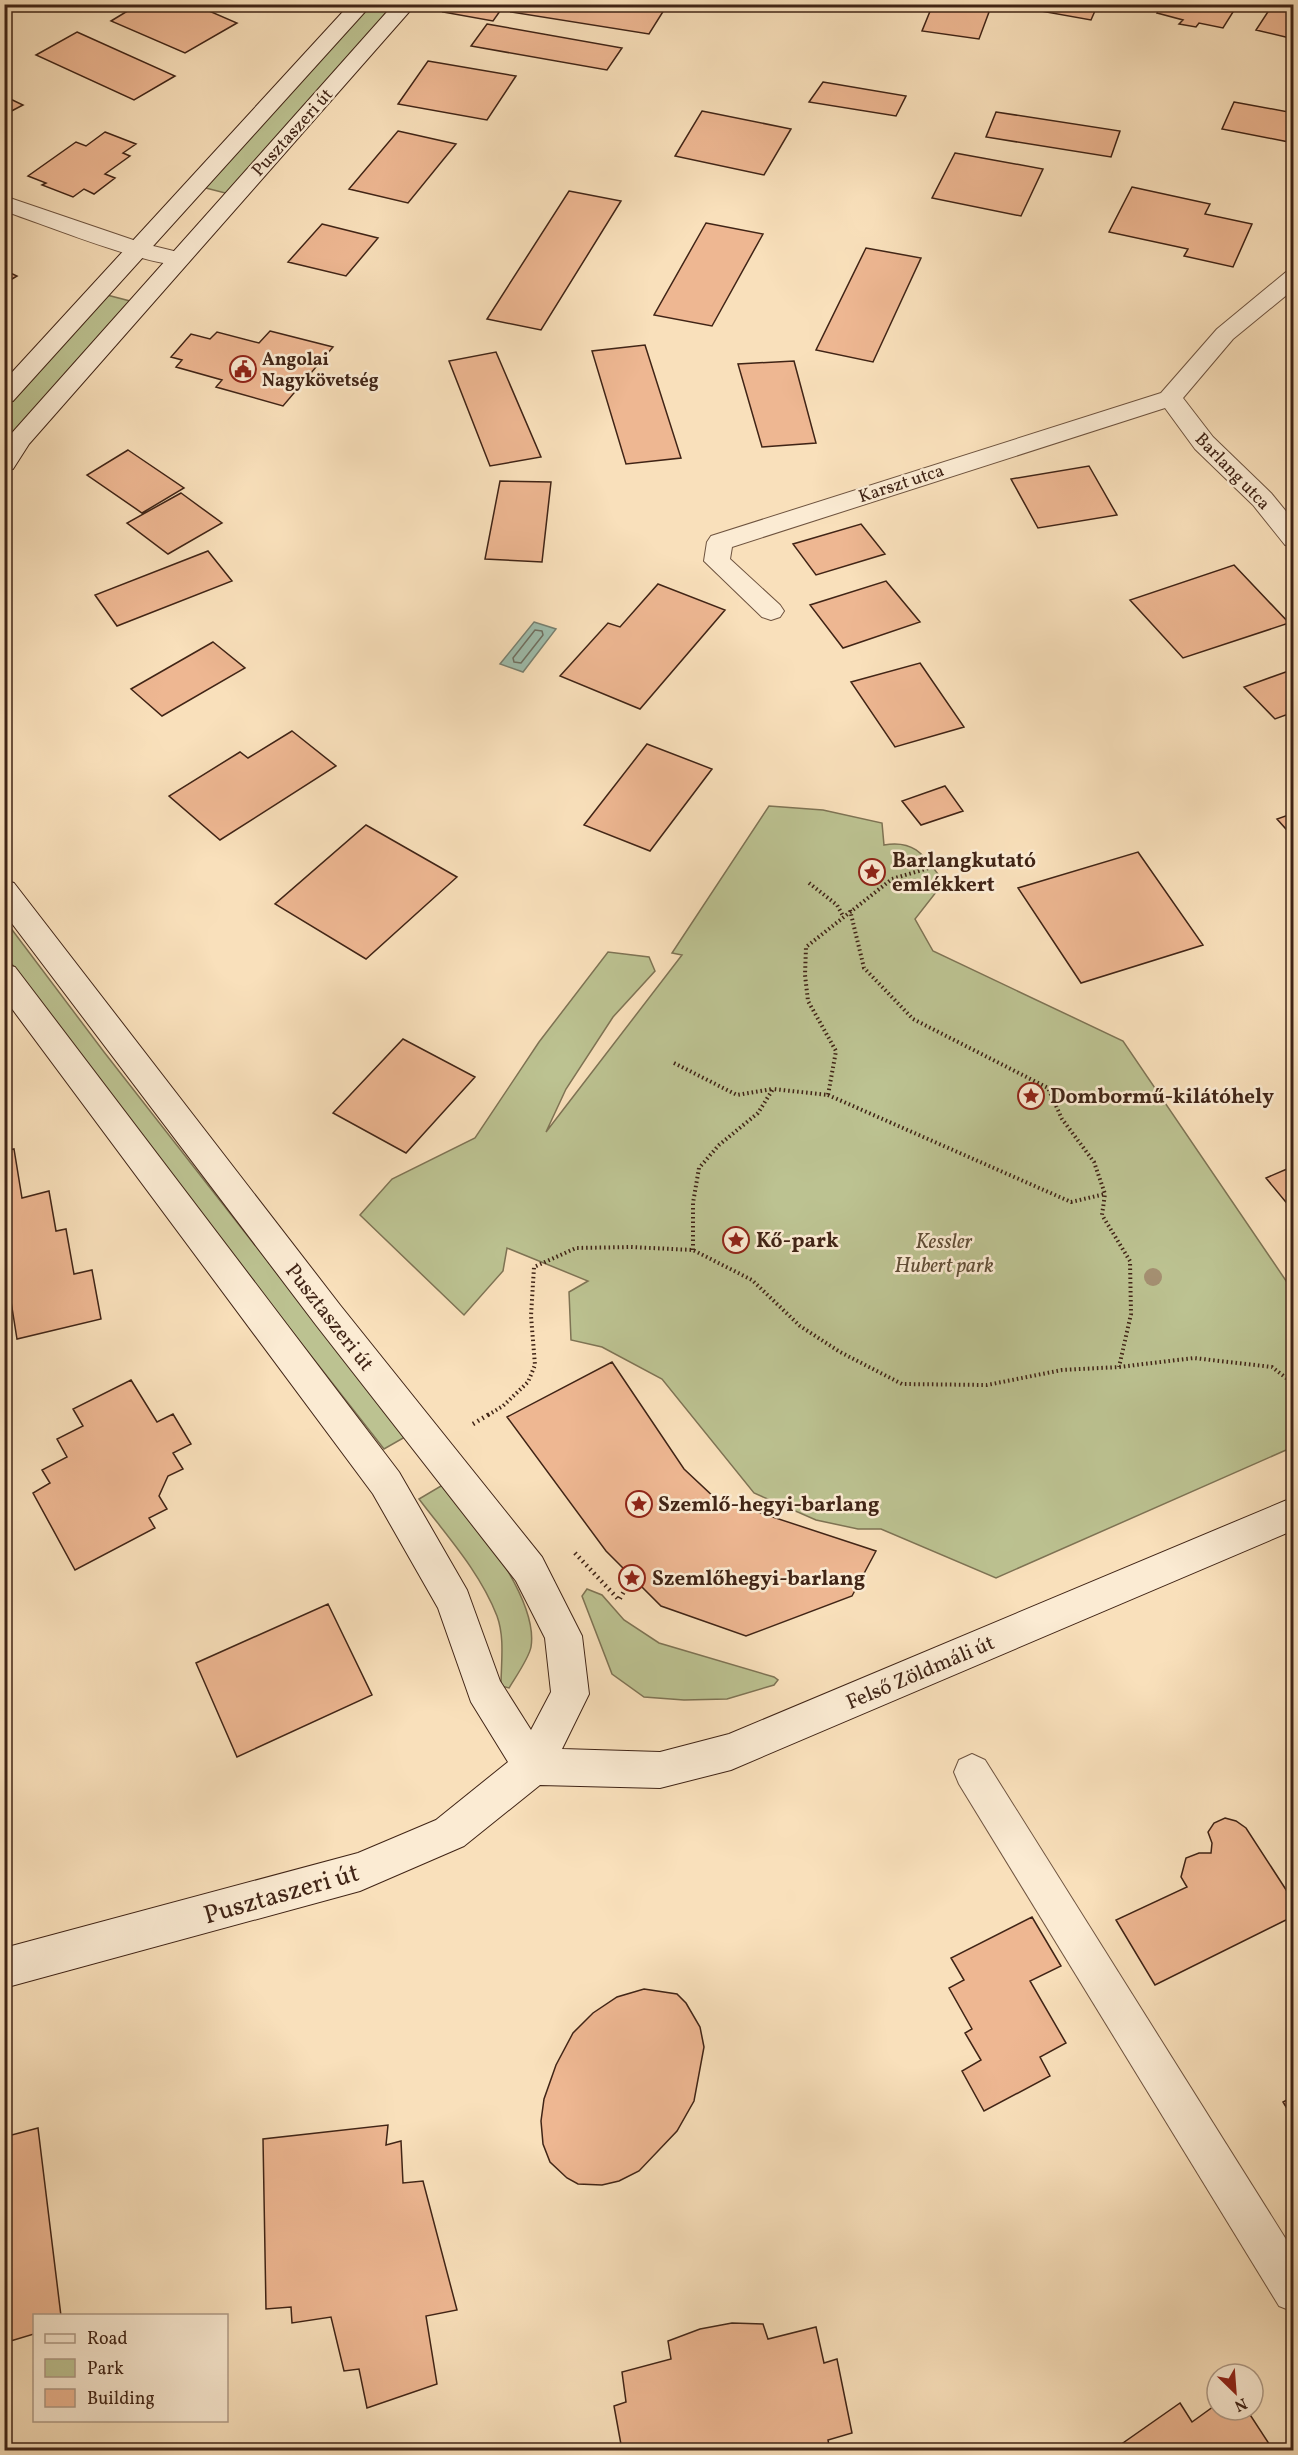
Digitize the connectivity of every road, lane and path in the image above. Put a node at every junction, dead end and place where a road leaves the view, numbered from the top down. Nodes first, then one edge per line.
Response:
1 (362, 4) edge
2 (406, 4) edge
3 (4, 202) edge
4 (137, 249) junction
5 (178, 259) junction
6 (1293, 277) edge
7 (4, 396) edge
8 (1170, 398) junction
9 (4, 463) edge
10 (1293, 539) edge
11 (771, 611) dead end
12 (948, 859) dead end
13 (809, 883) dead end
14 (6, 896) edge
15 (850, 910) junction
16 (843, 916) junction
17 (4, 975) edge
18 (674, 1063) dead end
19 (773, 1089) junction
20 (828, 1095) junction
21 (1105, 1194) junction
22 (693, 1250) junction
23 (1119, 1367) junction
24 (1293, 1384) edge
25 (436, 1451) junction
26 (1293, 1513) edge
27 (632, 1578) dead end
28 (619, 1600) dead end
29 (532, 1766) junction
30 (972, 1772) dead end
31 (4, 1968) edge
32 (1293, 2291) edge

1 - 4 street, Pusztaszeri út
2 - 5 street, Pusztaszeri út
3 - 4 street
4 - 5 street
4 - 7 street, Pusztaszeri út
5 - 9 street, Pusztaszeri út
6 - 8 street
8 - 10 street, Barlang utca
8 - 11 street, Karszt utca
12 - 15 path
13 - 16 path
14 - 25 street, Pusztaszeri út
15 - 16 path
15 - 21 path
16 - 20 path
17 - 29 street
18 - 19 path
19 - 20 path
19 - 22 path
20 - 21 path
21 - 23 path
22 - 23 path
22 - 25 path
23 - 24 path
25 - 29 street, Pusztaszeri út
26 - 29 street, Felső Zöldmáli út
27 - 28 path
29 - 31 street, Pusztaszeri út
30 - 32 lane

